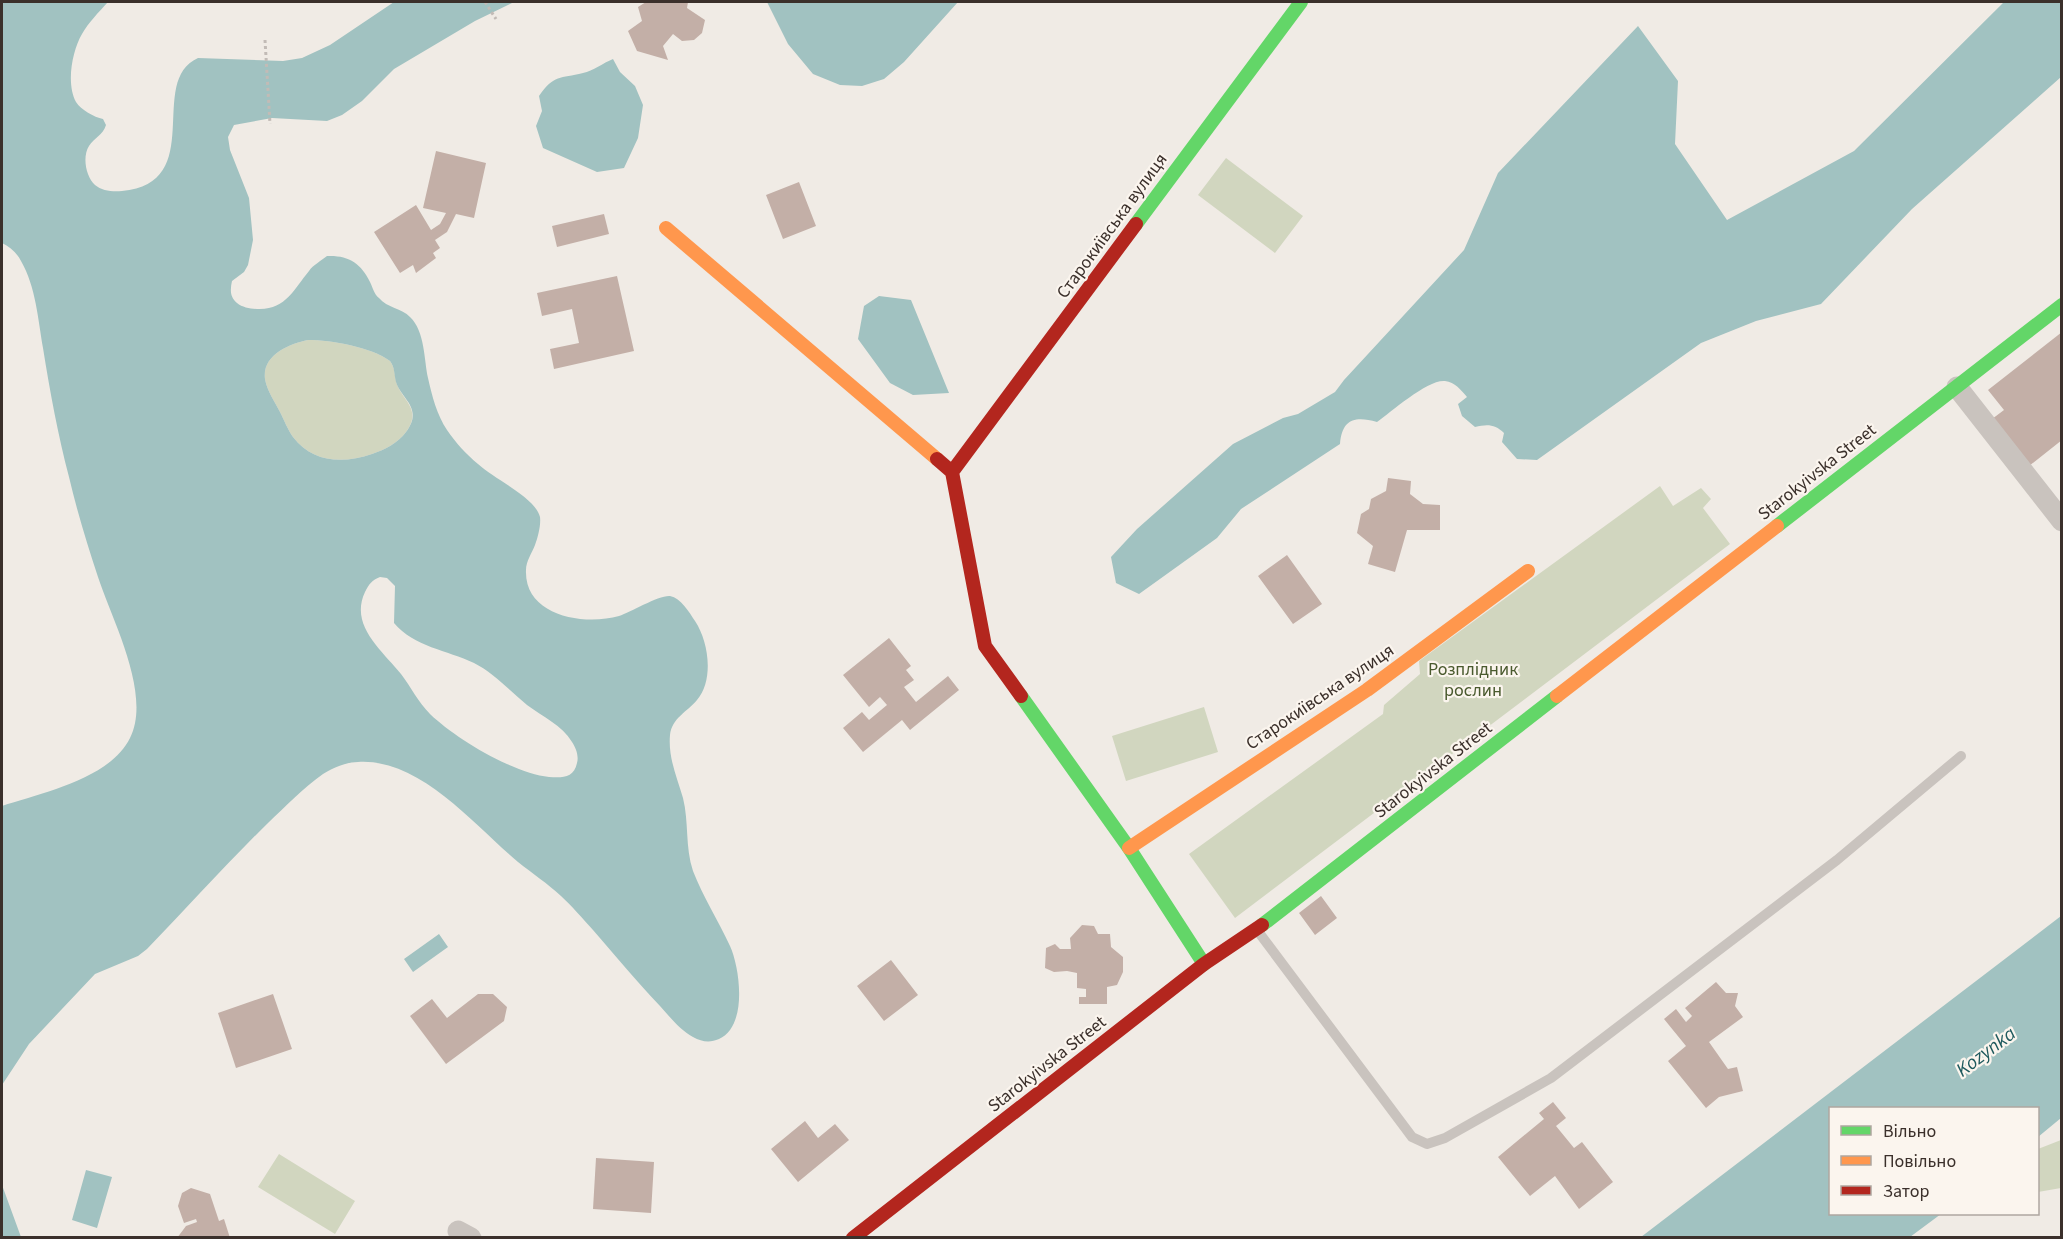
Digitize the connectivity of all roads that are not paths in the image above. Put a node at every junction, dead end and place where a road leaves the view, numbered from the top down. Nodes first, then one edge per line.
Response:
1 (1301, 2) edge
2 (666, 228) dead end
3 (2061, 305) edge
4 (1956, 387) junction
5 (952, 471) junction
6 (2061, 521) edge
7 (1528, 571) dead end
8 (1961, 756) dead end
9 (1129, 848) junction
10 (1256, 930) junction
11 (1204, 964) junction
12 (853, 1238) edge

1 - 5 street, Старокиївська вулиця
2 - 5 street
3 - 4 street, Starokyivska Street
4 - 6 street
4 - 10 street, Starokyivska Street
5 - 9 street
7 - 9 street, Старокиївська вулиця
8 - 10 lane
9 - 11 street
10 - 11 street, Starokyivska Street
11 - 12 street, Starokyivska Street

